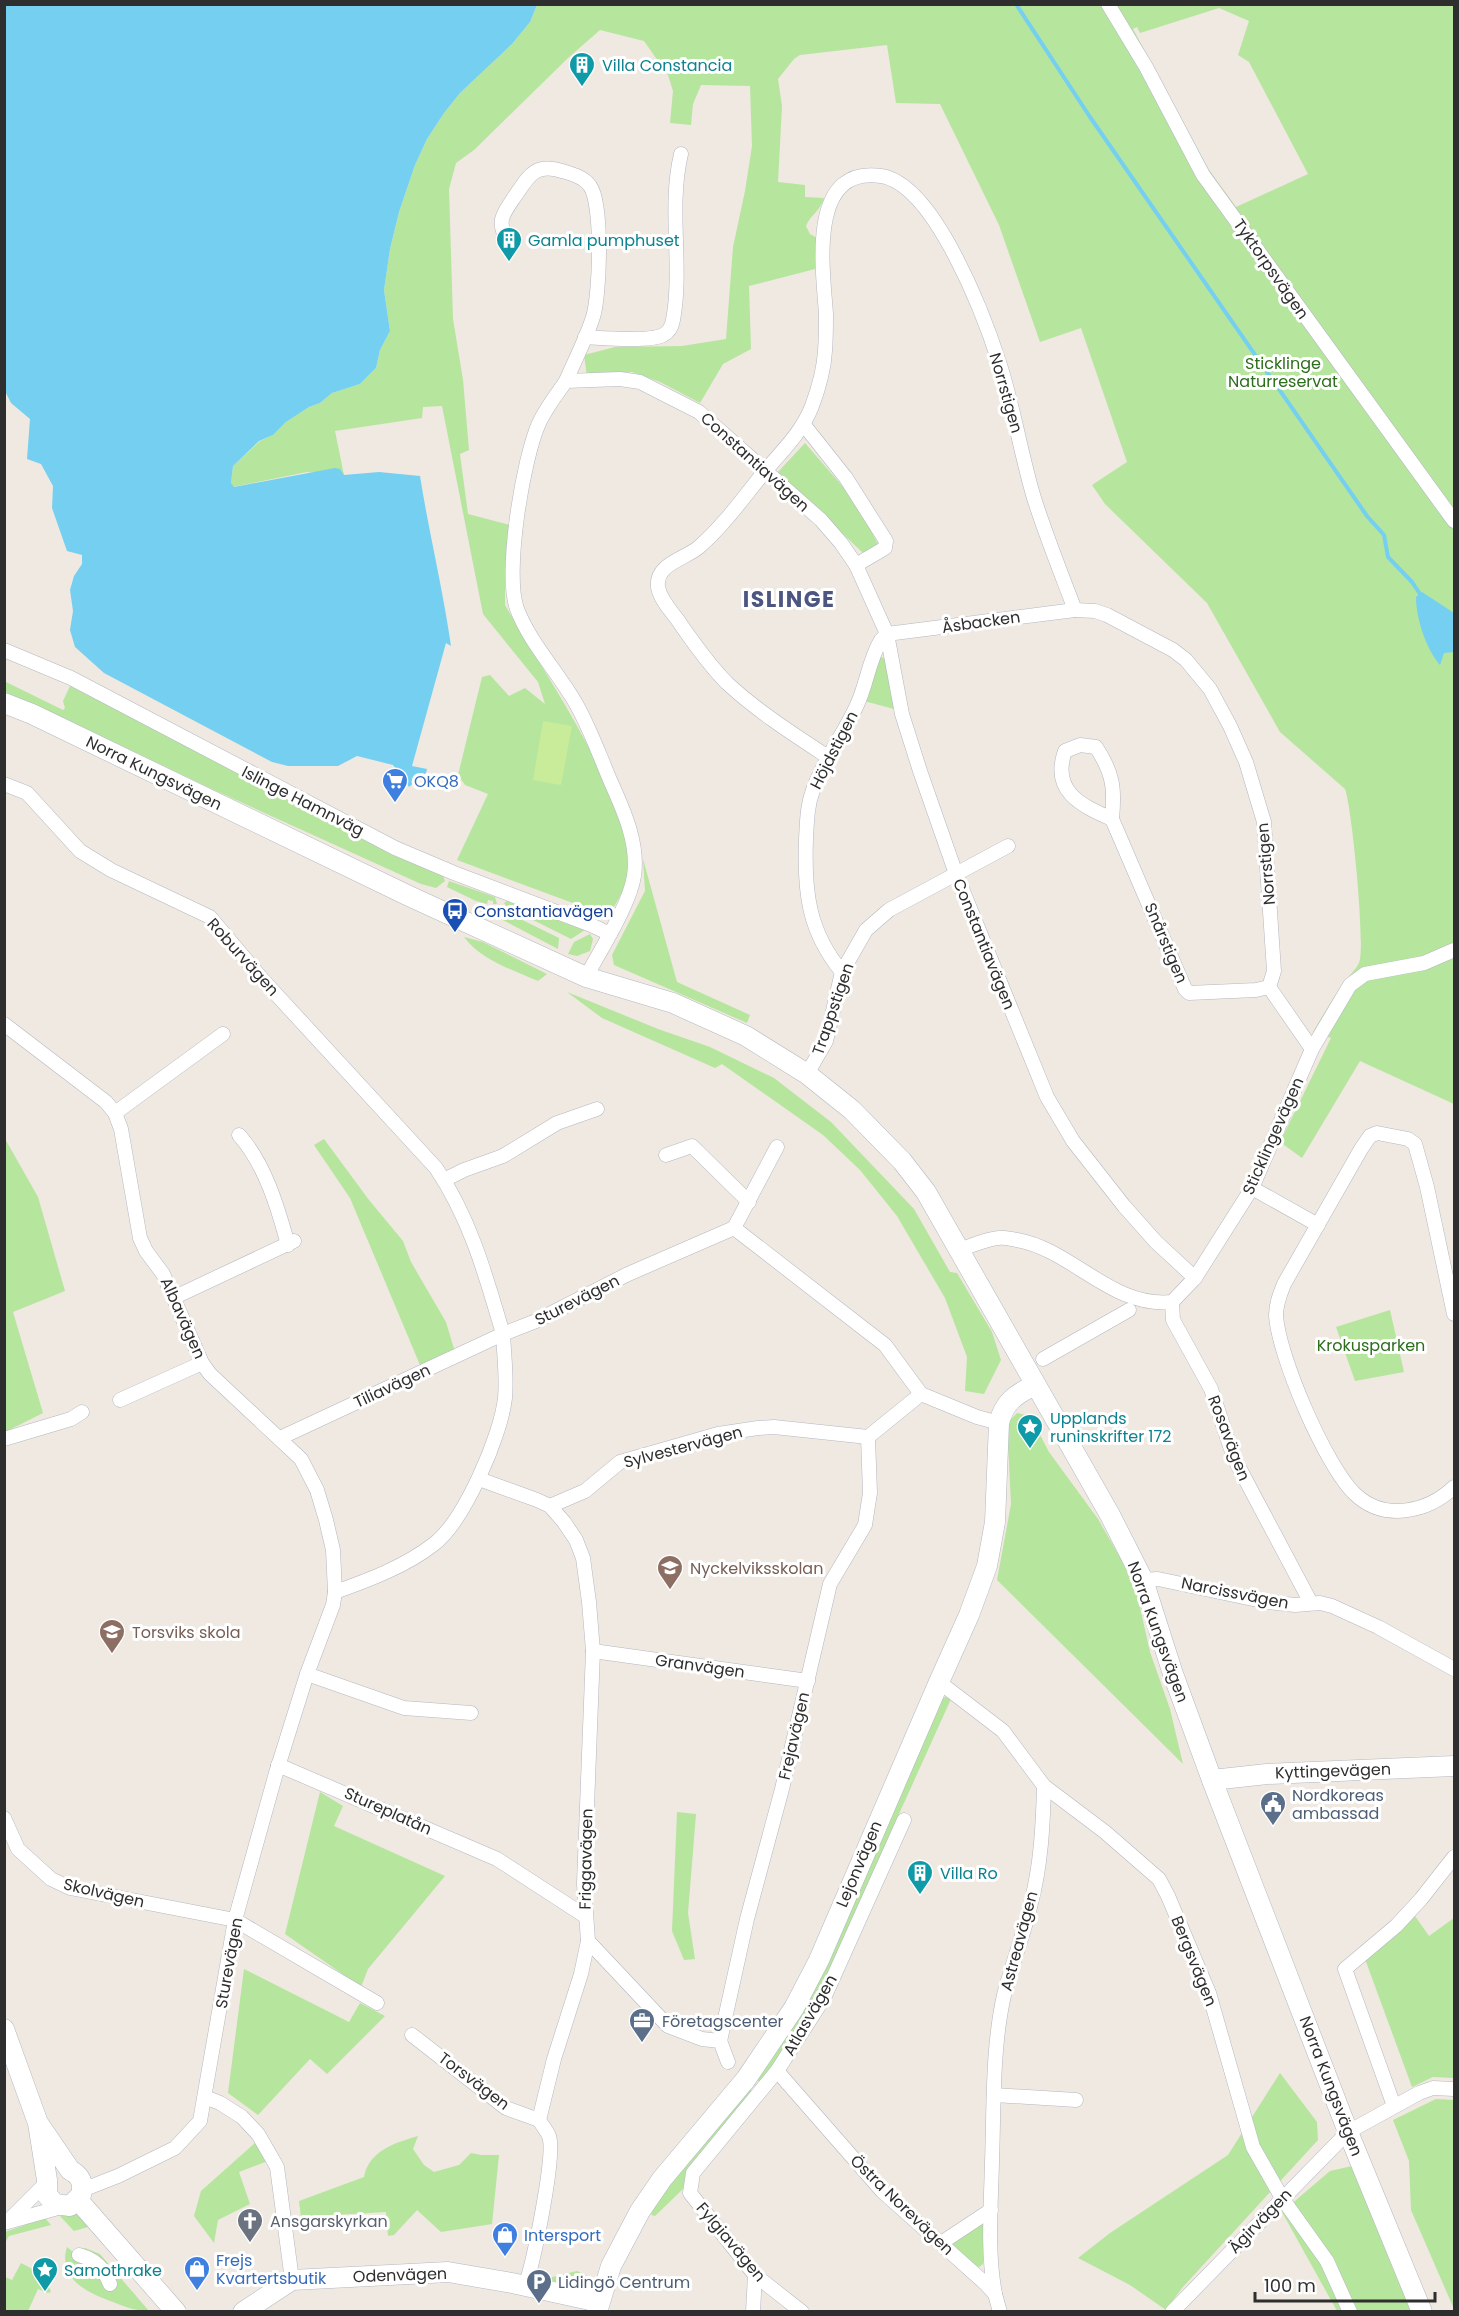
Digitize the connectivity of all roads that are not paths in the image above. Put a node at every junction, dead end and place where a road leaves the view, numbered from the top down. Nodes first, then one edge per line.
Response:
1 (1107, 4) edge
2 (681, 154) dead end
3 (507, 240) dead end
4 (585, 338) junction
5 (566, 381) junction
6 (804, 425) junction
7 (765, 472) junction
8 (1455, 521) edge
9 (856, 565) junction
10 (1075, 610) junction
11 (888, 634) junction
12 (4, 650) edge
13 (4, 703) edge
14 (828, 757) junction
15 (4, 784) edge
16 (1112, 819) junction
17 (1008, 846) dead end
18 (956, 874) junction
19 (610, 934) junction
20 (1455, 950) edge
21 (842, 972) junction
22 (586, 977) junction
23 (1269, 987) junction
24 (4, 1024) edge
25 (223, 1034) dead end
26 (1312, 1049) junction
27 (807, 1074) junction
28 (597, 1109) dead end
29 (115, 1113) junction
30 (239, 1135) dead end
31 (777, 1147) dead end
32 (666, 1155) dead end
33 (444, 1180) junction
34 (1252, 1188) junction
35 (749, 1202) junction
36 (1318, 1225) junction
37 (734, 1228) junction
38 (960, 1250) junction
39 (1195, 1278) junction
40 (175, 1297) junction
41 (1172, 1302) junction
42 (1129, 1310) dead end
43 (1455, 1314) edge
44 (503, 1334) junction
45 (1042, 1359) dead end
46 (202, 1363) junction
47 (1035, 1385) junction
48 (921, 1394) junction
49 (120, 1400) dead end
50 (82, 1412) dead end
51 (999, 1423) junction
52 (868, 1437) junction
53 (280, 1438) junction
54 (4, 1439) edge
55 (479, 1479) junction
56 (1455, 1487) edge
57 (550, 1506) junction
58 (1143, 1580) junction
59 (335, 1592) junction
60 (1311, 1603) junction
61 (593, 1651) junction
62 (1455, 1670) edge
63 (307, 1674) junction
64 (807, 1681) junction
65 (939, 1682) junction
66 (471, 1713) dead end
67 (278, 1765) junction
68 (1455, 1766) edge
69 (1212, 1780) junction
70 (1044, 1786) junction
71 (4, 1818) edge
72 (904, 1820) dead end
73 (9, 1844) edge
74 (1455, 1857) edge
75 (585, 1916) junction
76 (235, 1920) junction
77 (588, 1941) junction
78 (377, 2003) dead end
79 (4, 2030) edge
80 (412, 2035) dead end
81 (720, 2041) junction
82 (728, 2062) dead end
83 (777, 2071) junction
84 (1455, 2090) edge
85 (994, 2095) junction
86 (205, 2097) junction
87 (1076, 2100) dead end
88 (1394, 2106) junction
89 (539, 2120) junction
90 (39, 2123) junction
91 (1348, 2132) junction
92 (70, 2170) junction
93 (47, 2181) junction
94 (690, 2193) joint
95 (1282, 2198) junction
96 (75, 2199) junction
97 (991, 2210) junction
98 (6, 2222) edge
99 (941, 2243) junction
100 (79, 2255) dead end
101 (755, 2275) junction
102 (292, 2280) junction
103 (110, 2284) dead end
104 (525, 2286) junction
105 (995, 2294) junction
106 (598, 2307) edge
107 (174, 2311) edge
108 (243, 2312) edge
109 (753, 2312) edge
110 (802, 2312) edge
111 (1000, 2312) edge
112 (1172, 2312) edge
113 (1350, 2312) edge
114 (1422, 2312) edge

1 - 8 street, Tyktorpsvägen
2 - 4 street
3 - 4 street
4 - 5 street
5 - 7 street, Constantiavägen
5 - 19 street
6 - 7 street, Norrstigen
6 - 9 street
6 - 10 street, Norrstigen
7 - 9 street, Constantiavägen
7 - 14 street, Norrstigen
9 - 11 street, Constantiavägen
10 - 11 street, Åsbacken
10 - 23 street, Norrstigen
11 - 14 street, Höjdstigen
11 - 18 street, Constantiavägen
12 - 19 street, Islinge Hamnväg
13 - 22 main road, Norra Kungsvägen
14 - 21 street, Höjdstigen
15 - 33 street, Roburvägen
16 - 16 street, Snårstigen
16 - 23 street, Snårstigen
17 - 18 street, Trappstigen
18 - 21 street, Trappstigen
18 - 39 street, Constantiavägen
19 - 22 street
20 - 26 street, Sticklingevägen
21 - 27 street, Trappstigen
22 - 27 main road, Norra Kungsvägen
23 - 26 street
24 - 29 street
25 - 29 street
26 - 34 street, Sticklingevägen
27 - 38 main road, Norra Kungsvägen
28 - 33 street
29 - 40 street, Albavägen
30 - 40 street
31 - 35 street
32 - 35 street
33 - 44 street, Roburvägen
34 - 36 street
34 - 39 street, Sticklingevägen
35 - 37 street
36 - 43 street
36 - 56 street
37 - 44 street, Sturevägen
37 - 48 street
38 - 41 street
38 - 47 main road, Norra Kungsvägen
39 - 41 street, Sticklingevägen
40 - 46 street, Albavägen
41 - 60 street, Rosavägen
42 - 45 street
44 - 53 street, Tiliavägen
44 - 55 street
46 - 49 street
46 - 53 street, Albavägen
47 - 51 main road, Lejonvägen
47 - 58 main road, Norra Kungsvägen
48 - 51 street
48 - 52 street
50 - 54 street
51 - 65 main road, Lejonvägen
52 - 57 street, Sylvestervägen
52 - 64 street, Frejavägen
53 - 59 street, Albavägen
55 - 57 street
55 - 59 street
57 - 61 street, Friggavägen
58 - 60 street, Narcissvägen
58 - 69 main road, Norra Kungsvägen
59 - 63 street, Sturevägen
60 - 62 street, Narcissvägen
61 - 64 street, Granvägen
61 - 75 street, Friggavägen
63 - 66 street
63 - 67 street, Sturevägen
64 - 81 street, Frejavägen
65 - 70 street, Bergsvägen
65 - 106 main road, Lejonvägen
67 - 75 street, Stureplatån
67 - 76 street, Sturevägen
68 - 69 main road, Kyttingevägen
69 - 91 main road, Norra Kungsvägen
70 - 85 street, Astreavägen
70 - 95 street, Bergsvägen
71 - 73 street, Skolvägen
72 - 83 street, Atlasvägen
73 - 76 street, Skolvägen
74 - 88 street
75 - 77 street, Friggavägen
76 - 78 street
76 - 86 street, Sturevägen
77 - 81 street
77 - 89 street, Friggavägen
79 - 90 main road
80 - 89 street, Torsvägen
81 - 82 street
83 - 94 street, Atlasvägen
83 - 99 street, Östra Norevägen
84 - 88 street, Ägirvägen
85 - 87 street
85 - 97 street, Astreavägen
86 - 96 street, Sturevägen
86 - 102 street
88 - 91 street, Ägirvägen
89 - 104 street
90 - 92 main road
90 - 93 main road
91 - 95 street, Ägirvägen
91 - 114 main road, Norra Kungsvägen
92 - 93 main road
92 - 96 main road
93 - 96 main road
93 - 98 street, Sturevägen
94 - 101 street, Fylgiavägen
95 - 112 street, Ägirvägen
95 - 113 street, Bergsvägen
96 - 98 street, Sturevägen
96 - 107 main road
97 - 99 street
97 - 105 street, Astreavägen
99 - 105 street, Östra Norevägen
100 - 103 street
101 - 109 street
101 - 110 street, Fylgiavägen
102 - 104 main road, Odenvägen
102 - 108 main road
104 - 106 main road, Odenvägen
105 - 111 street

